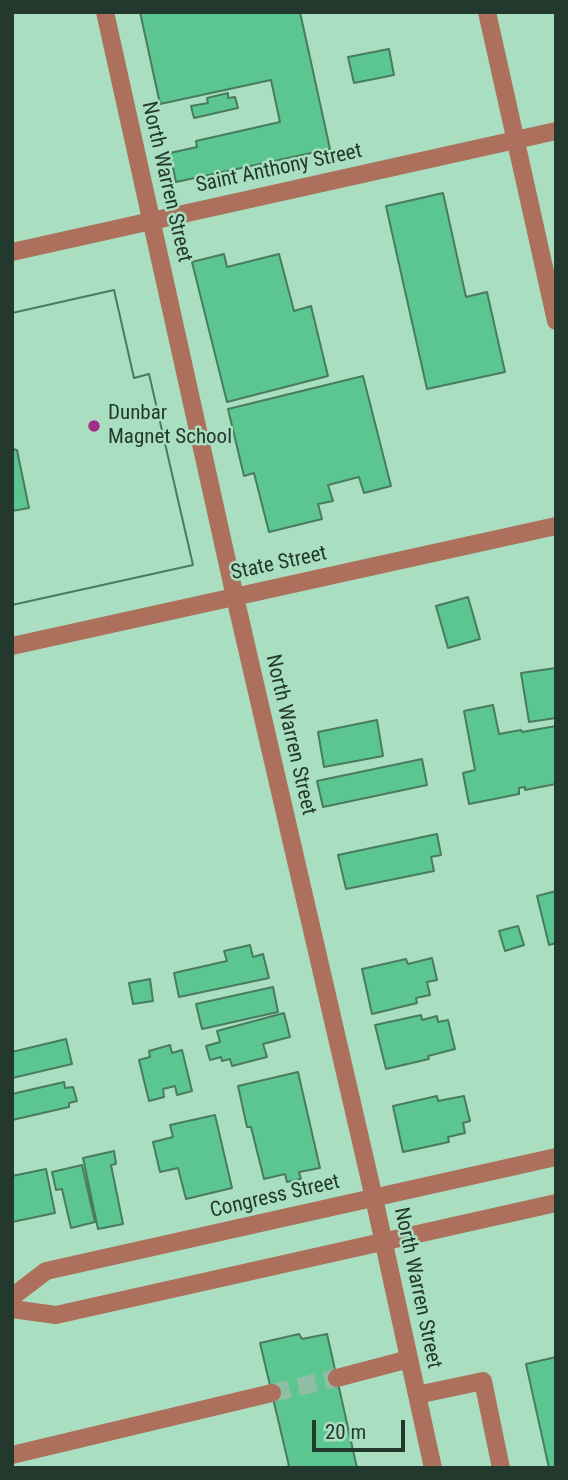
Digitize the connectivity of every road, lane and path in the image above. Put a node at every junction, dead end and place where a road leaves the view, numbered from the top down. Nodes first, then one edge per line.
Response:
1 (105, 12) edge
2 (487, 12) edge
3 (556, 131) edge
4 (516, 140) junction
5 (152, 221) junction
6 (12, 252) edge
7 (556, 321) edge
8 (556, 526) edge
9 (234, 597) junction
10 (12, 646) edge
11 (556, 1157) edge
12 (374, 1198) junction
13 (556, 1203) edge
14 (383, 1242) junction
15 (12, 1297) edge
16 (12, 1309) edge
17 (409, 1359) junction
18 (337, 1378) tunnel mouth
19 (272, 1393) tunnel mouth
20 (417, 1395) junction
21 (12, 1455) edge
22 (433, 1468) edge
23 (501, 1468) edge

1 - 5 street, North Warren Street
2 - 4 street
3 - 4 street, Saint Anthony Street
4 - 5 street, Saint Anthony Street
4 - 7 street
5 - 6 street, Saint Anthony Street
5 - 9 street, North Warren Street
8 - 9 street, State Street
9 - 10 street, State Street
9 - 12 street, North Warren Street
11 - 12 street, Congress Street
12 - 14 street, North Warren Street
12 - 15 street, Congress Street
13 - 14 street
14 - 16 street
14 - 17 street, North Warren Street
17 - 18 street
17 - 20 street, North Warren Street
19 - 21 street
20 - 22 street, North Warren Street
20 - 23 street

